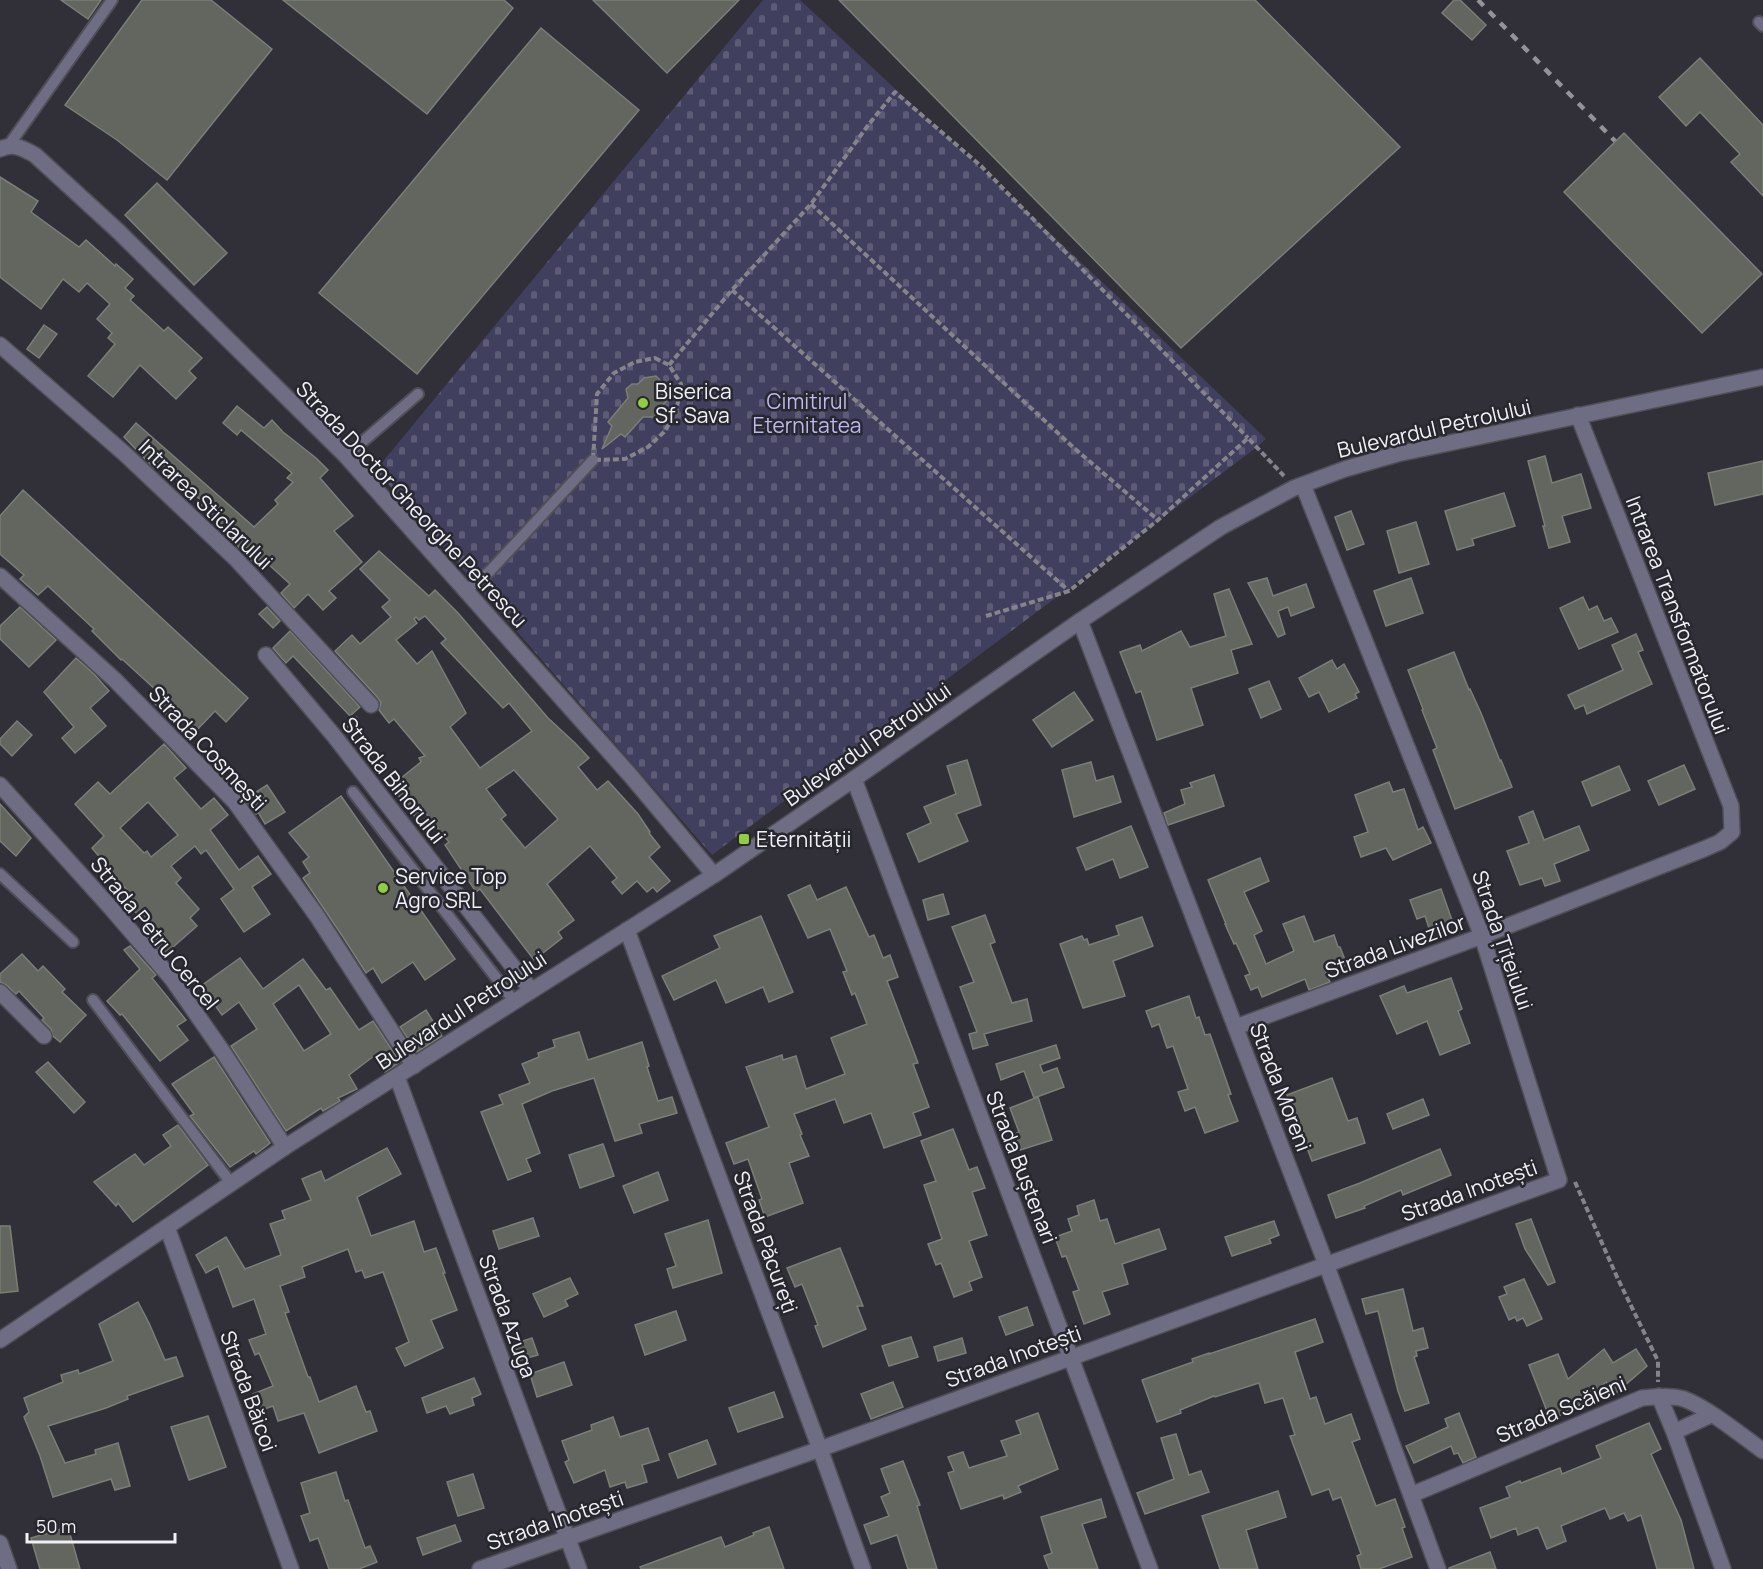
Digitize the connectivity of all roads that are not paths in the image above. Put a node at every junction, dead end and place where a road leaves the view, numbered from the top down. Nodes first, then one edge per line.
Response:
1 (112, 0) edge
2 (5, 147) edge
3 (0, 345) edge
4 (1763, 377) edge
5 (418, 394) dead end
6 (1578, 416) junction
7 (346, 456) junction
8 (593, 460) road end
9 (1299, 486) junction
10 (0, 576) edge
11 (465, 591) junction
12 (1080, 621) junction
13 (266, 655) dead end
14 (371, 705) road end
15 (854, 779) junction
16 (0, 785) edge
17 (353, 792) dead end
18 (1732, 832) joint
19 (0, 874) edge
20 (714, 874) junction
21 (627, 930) junction
22 (1482, 936) junction
23 (73, 942) dead end
24 (531, 990) junction
25 (0, 992) edge
26 (93, 1000) dead end
27 (514, 1000) junction
28 (1236, 1027) junction
29 (44, 1036) dead end
30 (414, 1066) junction
31 (397, 1077) junction
32 (285, 1147) junction
33 (1559, 1180) joint
34 (231, 1183) junction
35 (166, 1227) junction
36 (1326, 1264) junction
37 (0, 1340) edge
38 (1071, 1358) junction
39 (1659, 1396) junction
40 (1711, 1415) junction
41 (1674, 1432) junction
42 (820, 1449) junction
43 (1763, 1450) edge
44 (1411, 1495) junction
45 (567, 1538) junction
46 (0, 1543) edge
47 (9, 1569) edge
48 (291, 1569) edge
49 (480, 1569) edge
50 (579, 1569) edge
51 (863, 1569) edge
52 (1150, 1569) edge
53 (1438, 1569) edge
54 (1723, 1569) edge

1 - 2 lane
2 - 7 street, Strada Doctor Gheorghe Petrescu
3 - 14 street, Intrarea Sticlarului
4 - 6 street, Bulevardul Petrolului
5 - 7 lane
6 - 9 street, Bulevardul Petrolului
6 - 18 street, Intrarea Transformatorului
7 - 11 street, Strada Doctor Gheorghe Petrescu
8 - 11 lane
9 - 12 street, Bulevardul Petrolului
9 - 22 street, Strada Țițeiului
10 - 30 street, Strada Cosmești
11 - 20 street, Strada Doctor Gheorghe Petrescu
12 - 15 street, Bulevardul Petrolului
12 - 28 street, Strada Moreni
13 - 24 street, Strada Bihorului
15 - 20 street, Bulevardul Petrolului
15 - 38 street, Strada Buștenari
16 - 32 street, Strada Petru Cercel
17 - 27 lane
18 - 22 street, Strada Livezilor
19 - 23 lane
20 - 21 street, Bulevardul Petrolului
21 - 24 street, Bulevardul Petrolului
21 - 42 street, Strada Păcureți
22 - 28 street, Strada Livezilor
22 - 33 street, Strada Țițeiului
24 - 27 street, Bulevardul Petrolului
25 - 29 street
26 - 34 lane
27 - 30 street, Bulevardul Petrolului
28 - 36 street, Strada Moreni
30 - 31 street, Bulevardul Petrolului
31 - 32 street, Bulevardul Petrolului
31 - 45 street, Strada Azuga
32 - 34 street, Bulevardul Petrolului
33 - 36 street, Strada Inotești
34 - 35 street, Bulevardul Petrolului
35 - 37 street, Bulevardul Petrolului
35 - 48 street, Strada Băicoi
36 - 38 street, Strada Inotești
36 - 44 street, Strada Moreni
38 - 42 street, Strada Inotești
38 - 52 street, Strada Buștenari
39 - 40 street
39 - 41 street, Strada Scăieni
39 - 44 street, Strada Scăieni
40 - 41 street
40 - 43 street
41 - 54 street, Strada Scăieni
42 - 45 street, Strada Inotești
42 - 51 street, Strada Păcureți
44 - 53 street, Strada Moreni
45 - 49 street, Strada Inotești
45 - 50 street, Strada Azuga
46 - 47 street

